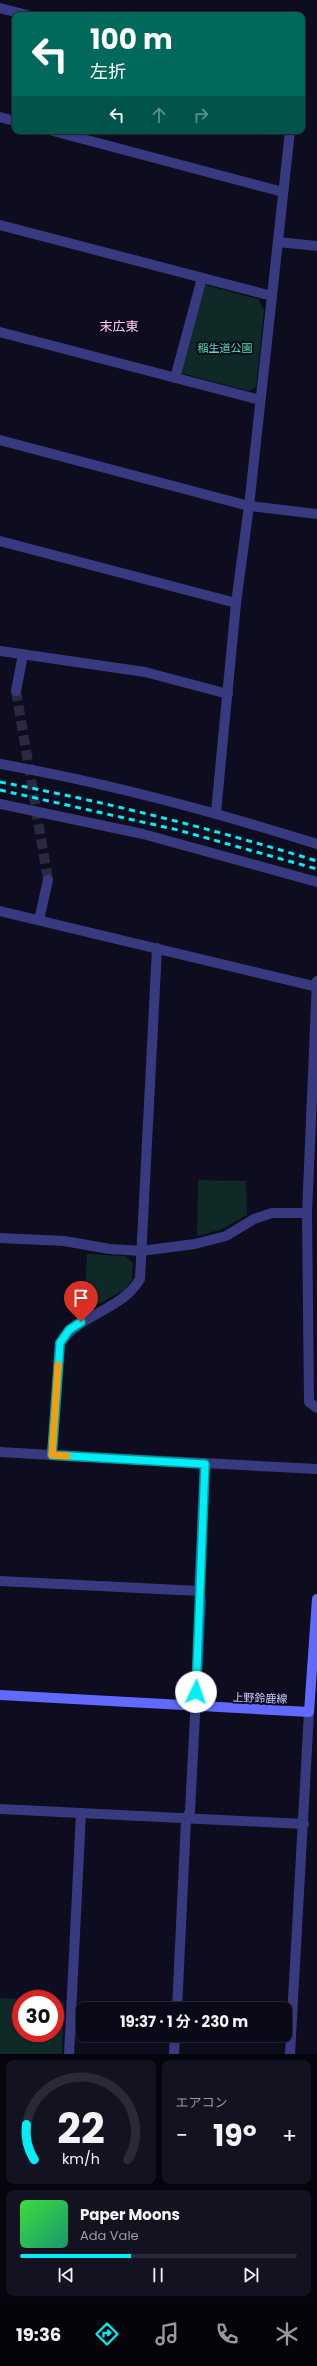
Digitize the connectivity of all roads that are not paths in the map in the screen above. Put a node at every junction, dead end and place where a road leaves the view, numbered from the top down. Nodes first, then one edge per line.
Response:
1 (0, 8) edge
2 (15, 12) edge
3 (0, 117) edge
4 (12, 120) edge
5 (64, 134) edge
6 (290, 134) edge
7 (283, 192) junction
8 (0, 225) edge
9 (278, 242) junction
10 (317, 246) edge
11 (202, 278) junction
12 (272, 296) junction
13 (0, 332) edge
14 (175, 378) junction
15 (260, 400) junction
16 (0, 440) edge
17 (249, 506) junction
18 (317, 514) edge
19 (0, 541) edge
20 (236, 603) junction
21 (0, 651) edge
22 (23, 654) junction
23 (16, 691) tunnel mouth
24 (228, 694) junction
25 (0, 764) edge
26 (0, 804) edge
27 (216, 812) junction
28 (317, 844) edge
29 (48, 880) tunnel mouth
30 (317, 882) edge
31 (0, 911) edge
32 (40, 920) junction
33 (157, 948) junction
34 (317, 981) edge
35 (317, 987) edge
36 (307, 1213) junction
37 (0, 1238) edge
38 (140, 1251) junction
39 (317, 1408) edge
40 (0, 1452) edge
41 (52, 1455) junction
42 (205, 1464) junction
43 (317, 1469) edge
44 (0, 1581) edge
45 (199, 1591) junction
46 (317, 1599) edge
47 (0, 1695) edge
48 (195, 1707) junction
49 (309, 1712) junction
50 (0, 1809) edge
51 (81, 1813) junction
52 (186, 1820) junction
53 (304, 1824) junction
54 (177, 2002) edge
55 (175, 2042) edge
56 (69, 2054) edge
57 (174, 2054) edge
58 (290, 2054) edge

1 - 2 street
3 - 4 street
5 - 7 street
6 - 7 street
7 - 9 street
8 - 11 street
9 - 10 street
9 - 12 street
11 - 12 street
11 - 14 street
12 - 15 street
13 - 14 street
14 - 15 street
15 - 17 street
16 - 17 street
17 - 18 street
17 - 20 street
19 - 20 street
20 - 24 street
21 - 22 street
22 - 23 street
22 - 24 street
24 - 27 street
25 - 27 street
26 - 30 street
27 - 28 street
29 - 32 street
31 - 32 street
32 - 33 street
33 - 35 street
33 - 38 street
34 - 35 street
35 - 36 street
36 - 38 street
36 - 39 street
37 - 38 street
38 - 41 street
40 - 41 street
41 - 42 street
42 - 43 street
42 - 45 street
44 - 45 street
45 - 48 street
46 - 49 main road
47 - 48 main road, 上野鈴鹿線
48 - 49 main road, 上野鈴鹿線
48 - 52 street
49 - 53 street
50 - 51 street
51 - 52 street
51 - 56 street
52 - 53 street
52 - 54 street
53 - 58 street
55 - 57 street

